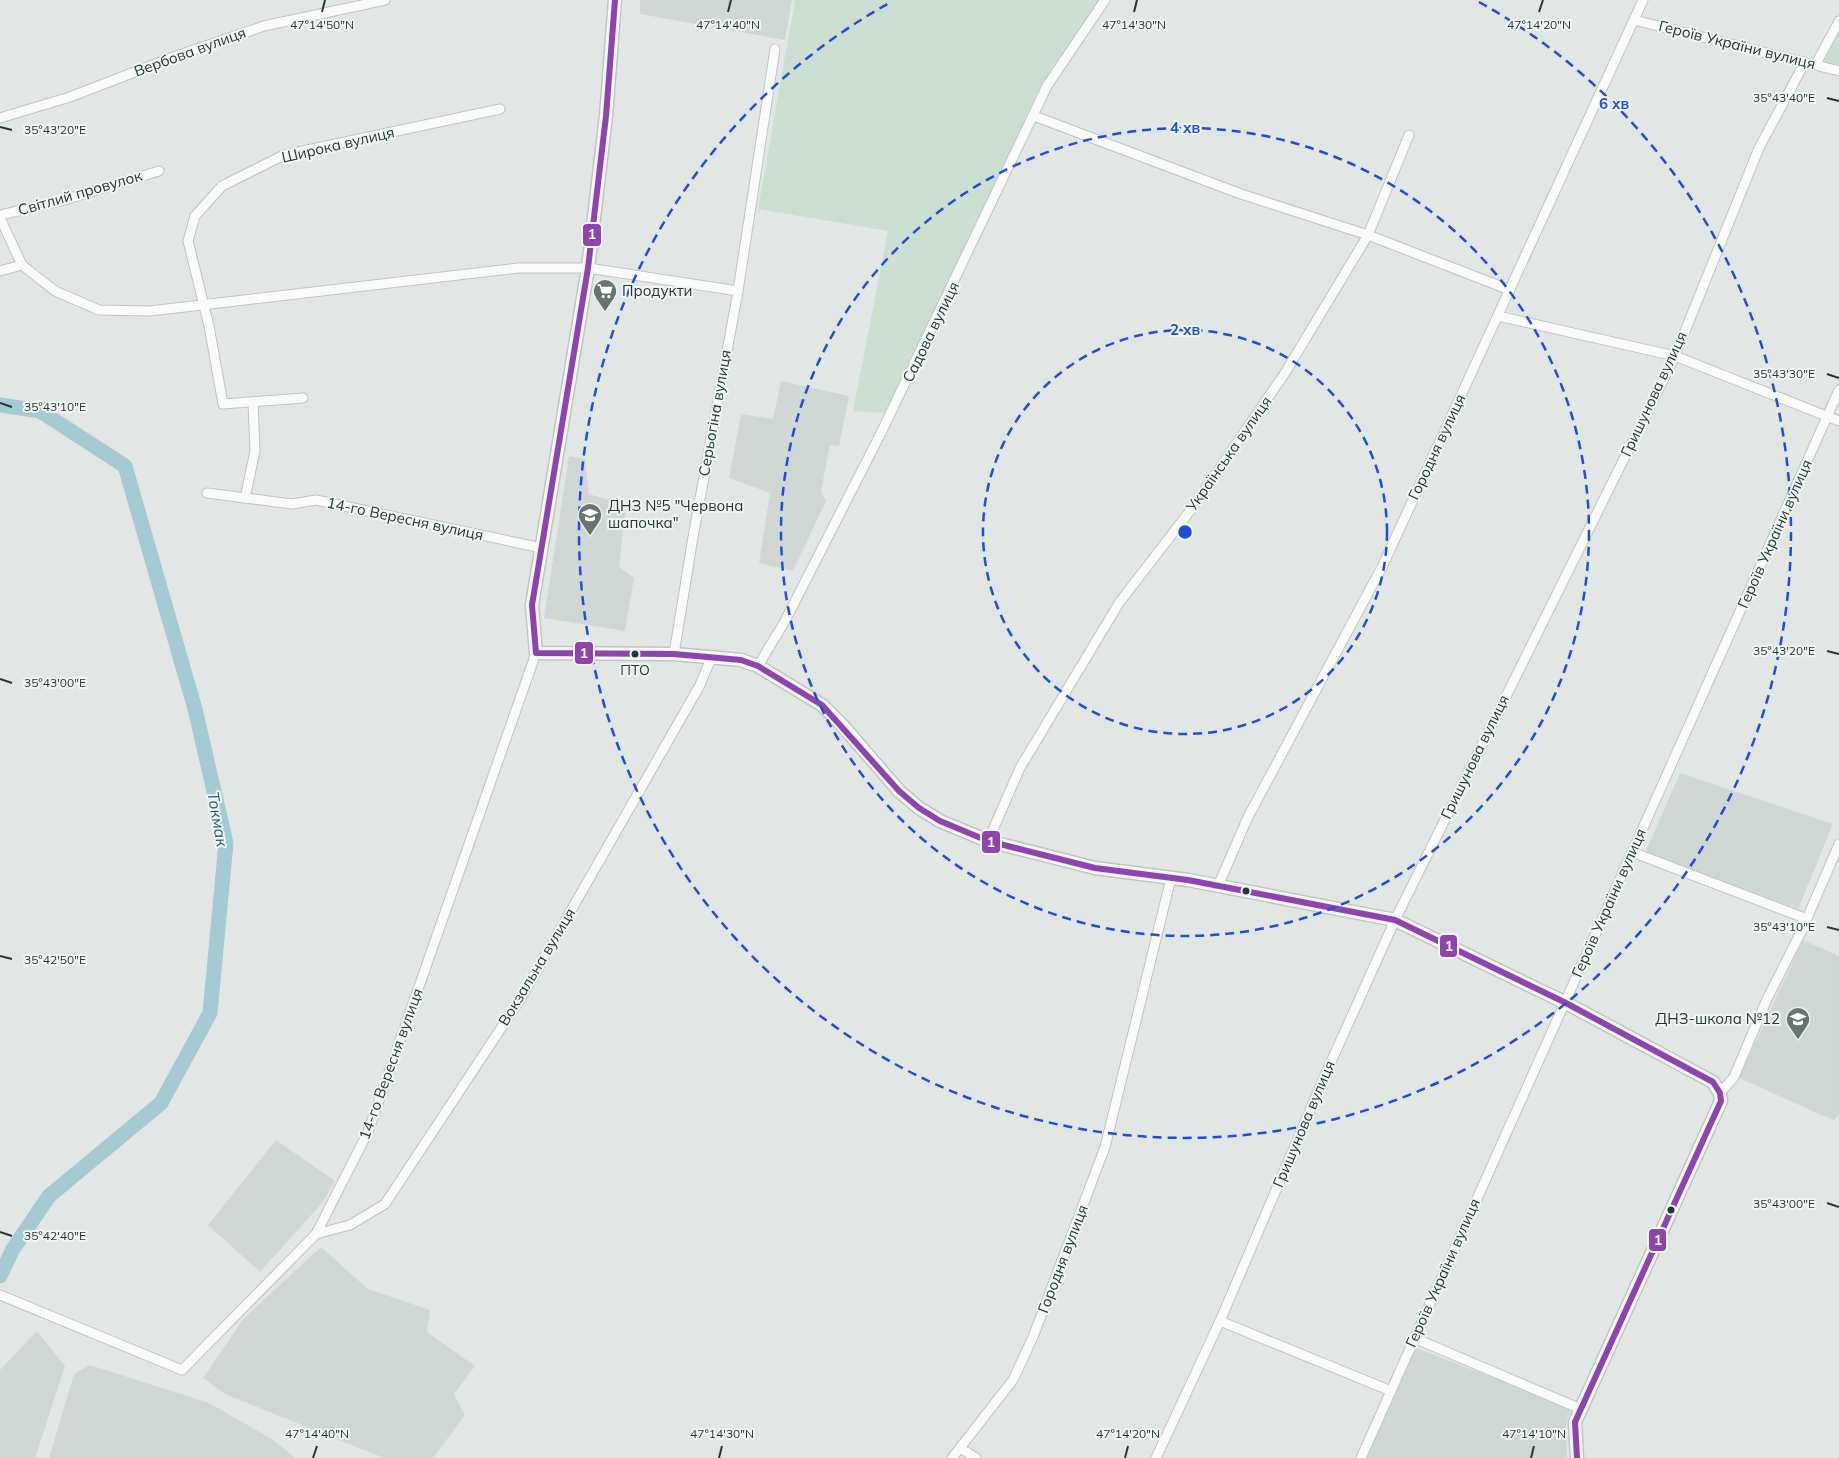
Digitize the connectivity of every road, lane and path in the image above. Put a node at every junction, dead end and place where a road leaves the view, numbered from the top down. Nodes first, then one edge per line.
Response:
1 (385, 0) edge
2 (615, 0) edge
3 (1105, 0) edge
4 (1643, 0) edge
5 (1634, 20) junction
6 (1839, 21) edge
7 (775, 49) dead end
8 (1805, 62) junction
9 (1816, 64) junction
10 (1839, 71) edge
11 (500, 109) dead end
12 (1034, 116) junction
13 (0, 118) edge
14 (1409, 135) dead end
15 (159, 171) dead end
16 (0, 216) edge
17 (1368, 235) junction
18 (22, 265) junction
19 (588, 268) junction
20 (0, 271) edge
21 (1510, 290) junction
22 (738, 291) junction
23 (204, 305) junction
24 (1498, 316) junction
25 (1675, 356) junction
26 (1839, 390) edge
27 (302, 398) dead end
28 (253, 402) junction
29 (1828, 416) junction
30 (1839, 421) edge
31 (207, 493) dead end
32 (245, 498) junction
33 (542, 548) junction
34 (536, 653) junction
35 (674, 654) junction
36 (712, 656) junction
37 (758, 666) junction
38 (988, 840) junction
39 (1839, 844) edge
40 (1632, 852) junction
41 (1171, 878) junction
42 (1218, 886) junction
43 (1807, 919) junction
44 (1395, 920) junction
45 (1564, 1002) junction
46 (1720, 1093) junction
47 (316, 1234) junction
48 (0, 1294) edge
49 (1220, 1321) junction
50 (1414, 1338) junction
51 (1391, 1391) junction
52 (1581, 1409) junction
53 (960, 1448) junction
54 (952, 1458) edge
55 (976, 1458) edge
56 (1156, 1458) edge
57 (1361, 1458) edge
58 (1577, 1458) edge

1 - 13 street, Вербова вулиця
2 - 19 street, 14-го Вересня вулиця
3 - 12 street, Садова вулиця
4 - 5 street, Городня вулиця
5 - 8 street, Героїв України вулиця
5 - 21 street, Городня вулиця
6 - 9 street
7 - 22 street, Серьогіна вулиця
8 - 9 street, Героїв України вулиця
8 - 25 street, Гришунова вулиця
9 - 10 street, Героїв України вулиця
11 - 23 street, Широка вулиця
12 - 17 street
12 - 37 street, Садова вулиця
14 - 17 street, Українська вулиця
15 - 16 street, Світлий провулок
16 - 18 street
17 - 21 street
17 - 38 street, Українська вулиця
18 - 20 street
18 - 23 street
19 - 22 street
19 - 23 street
19 - 33 street, 14-го Вересня вулиця
21 - 24 street, Городня вулиця
22 - 35 street, Серьогіна вулиця
23 - 28 street, Широка вулиця
24 - 25 street
24 - 42 street, Городня вулиця
25 - 29 street
25 - 44 street, Гришунова вулиця
26 - 29 street, Героїв України вулиця
27 - 28 street, Широка вулиця
28 - 32 street
29 - 30 street
29 - 40 street, Героїв України вулиця
31 - 32 street, 14-го Вересня вулиця
32 - 33 street, 14-го Вересня вулиця
33 - 34 street, 14-го Вересня вулиця
34 - 35 street
34 - 47 street, 14-го Вересня вулиця
35 - 36 street
36 - 37 street
36 - 47 street, Вокзальна вулиця
37 - 38 street
38 - 41 street
39 - 43 street
40 - 43 street
40 - 45 street, Героїв України вулиця
41 - 42 street
41 - 53 street, Городня вулиця
42 - 44 street
43 - 46 street
44 - 45 street
44 - 49 street, Гришунова вулиця
45 - 46 street
45 - 50 street, Героїв України вулиця
46 - 52 street
47 - 48 street, 14-го Вересня вулиця
49 - 51 street
49 - 56 street, Гришунова вулиця
50 - 51 street, Героїв України вулиця
50 - 52 street
51 - 57 street, Героїв України вулиця
52 - 58 street
53 - 54 street, Городня вулиця
53 - 55 street

